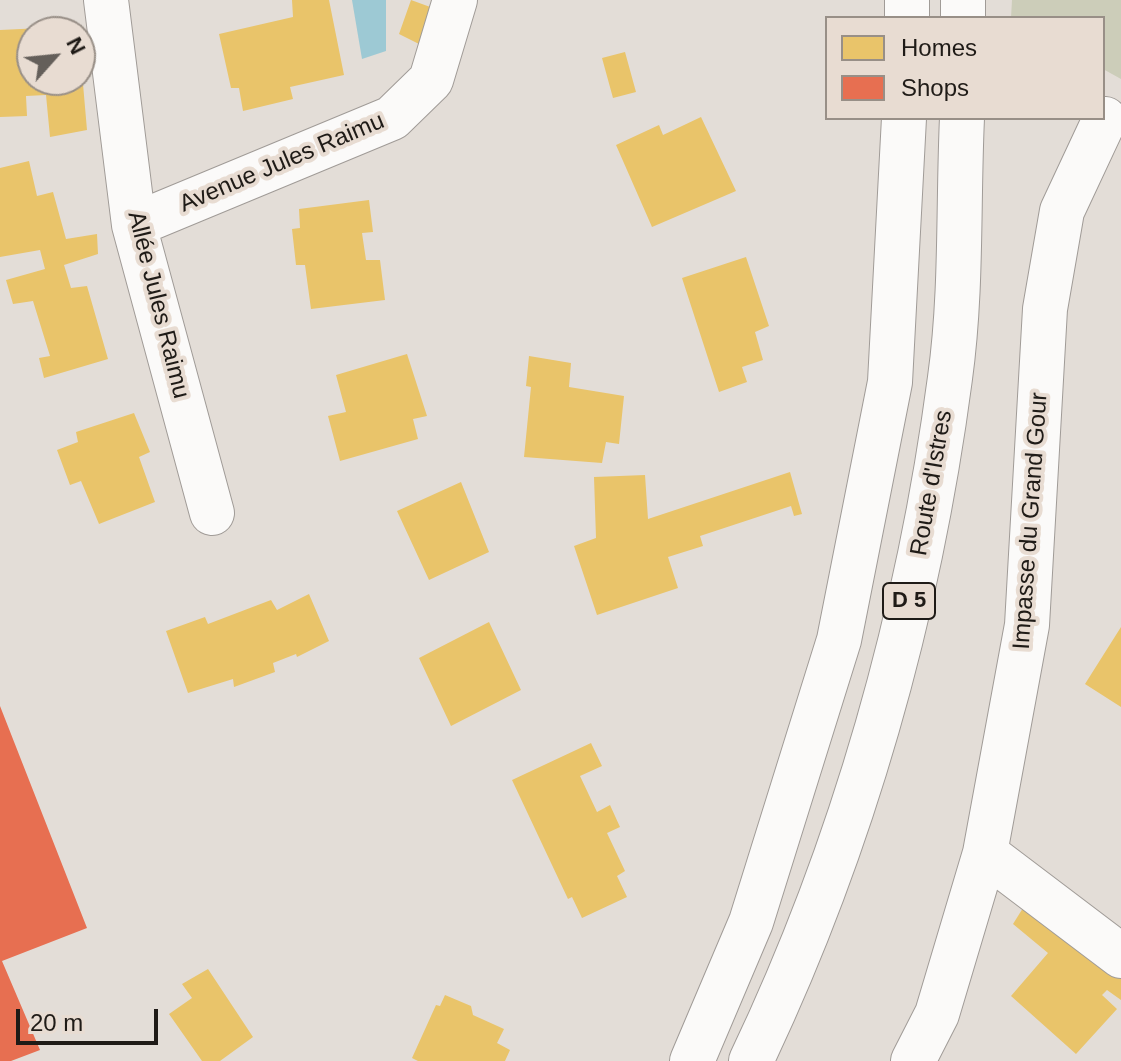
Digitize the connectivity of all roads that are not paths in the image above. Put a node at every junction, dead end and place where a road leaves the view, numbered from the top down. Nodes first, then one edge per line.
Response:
1 (106, 0) edge
2 (455, 0) edge
3 (904, 120) edge
4 (962, 120) edge
5 (1109, 122) edge
6 (134, 225) junction
7 (212, 513) dead end
8 (985, 853) junction
9 (1121, 956) edge
10 (692, 1061) edge
11 (751, 1061) edge
12 (913, 1061) edge

1 - 6 street, Allée Jules Raimu
2 - 6 street, Avenue Jules Raimu
3 - 10 street, D 5
4 - 11 street, Route d'Istres / D 5
5 - 8 street, Impasse du Grand Gour
6 - 7 street, Allée Jules Raimu
8 - 9 street
8 - 12 street, Impasse du Grand Gour

